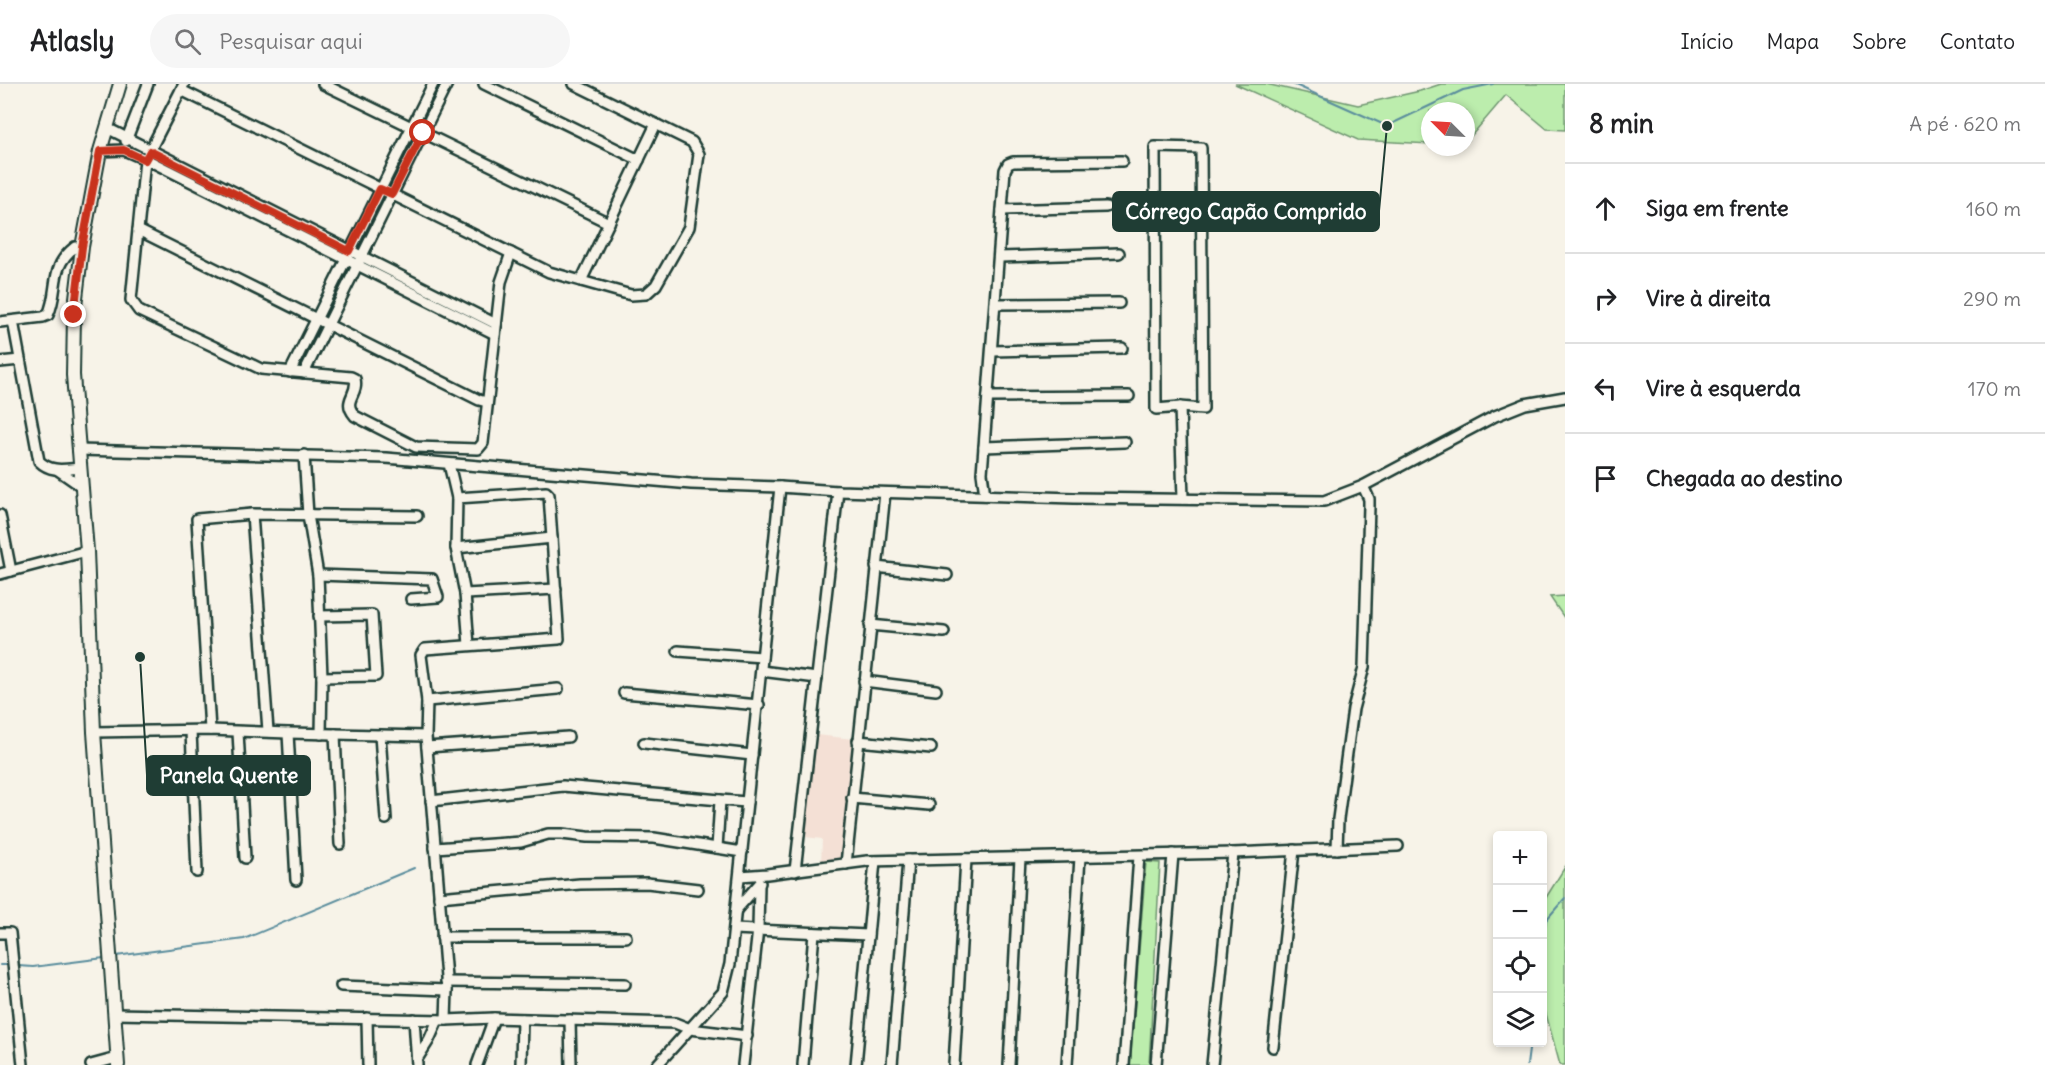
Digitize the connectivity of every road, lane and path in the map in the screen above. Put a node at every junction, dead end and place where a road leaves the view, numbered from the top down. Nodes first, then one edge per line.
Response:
1 (120, 84) edge
2 (147, 84) edge
3 (323, 84) edge
4 (433, 84) edge
5 (447, 84) edge
6 (484, 84) edge
7 (574, 84) edge
8 (182, 87) edge
9 (656, 124) junction
10 (411, 127) junction
11 (107, 128) junction
12 (423, 133) junction
13 (127, 137) junction
14 (124, 150) junction
15 (100, 151) junction
16 (148, 155) junction
17 (639, 160) junction
18 (1122, 161) dead end
19 (380, 189) junction
20 (392, 194) junction
21 (1106, 207) dead end
22 (1002, 210) junction
23 (609, 223) junction
24 (138, 230) junction
25 (82, 247) junction
26 (511, 253) junction
27 (1119, 253) dead end
28 (347, 255) junction
29 (999, 257) junction
30 (360, 261) junction
31 (580, 281) junction
32 (1119, 303) dead end
33 (995, 304) junction
34 (316, 320) junction
35 (13, 321) junction
36 (0, 322) edge
37 (328, 326) junction
38 (495, 329) junction
39 (1122, 348) dead end
40 (992, 351) junction
41 (20, 360) junction
42 (0, 362) edge
43 (290, 372) junction
44 (304, 373) junction
45 (1130, 396) dead end
46 (988, 397) junction
47 (1565, 397) edge
48 (487, 402) junction
49 (1180, 407) junction
50 (1125, 442) dead end
51 (984, 447) junction
52 (78, 450) junction
53 (304, 455) junction
54 (449, 464) junction
55 (80, 468) junction
56 (58, 470) junction
57 (81, 486) junction
58 (1363, 486) junction
59 (780, 487) junction
60 (838, 491) junction
61 (885, 493) junction
62 (985, 495) junction
63 (457, 498) junction
64 (1183, 499) junction
65 (252, 514) junction
66 (0, 515) edge
67 (308, 515) junction
68 (417, 516) dead end
69 (552, 538) junction
70 (456, 548) junction
71 (87, 551) junction
72 (876, 567) junction
73 (11, 571) junction
74 (0, 574) edge
75 (318, 575) junction
76 (947, 575) dead end
77 (556, 589) junction
78 (465, 594) junction
79 (411, 599) dead end
80 (319, 616) junction
81 (870, 626) junction
82 (944, 632) dead end
83 (469, 645) junction
84 (678, 651) dead end
85 (762, 657) junction
86 (761, 671) junction
87 (322, 677) junction
88 (817, 678) junction
89 (864, 681) junction
90 (558, 689) dead end
91 (936, 690) dead end
92 (624, 693) dead end
93 (428, 701) junction
94 (759, 705) junction
95 (210, 730) junction
96 (191, 731) junction
97 (268, 731) junction
98 (94, 732) junction
99 (238, 732) junction
100 (288, 733) junction
101 (321, 734) junction
102 (334, 734) junction
103 (380, 735) junction
104 (426, 736) junction
105 (568, 737) dead end
106 (858, 741) junction
107 (644, 743) dead end
108 (427, 747) junction
109 (931, 748) dead end
110 (752, 756) junction
111 (852, 798) junction
112 (720, 800) junction
113 (431, 801) junction
114 (747, 802) junction
115 (929, 806) dead end
116 (386, 819) dead end
117 (340, 844) dead end
118 (1398, 846) dead end
119 (435, 848) junction
120 (717, 848) junction
121 (1337, 849) junction
122 (1294, 850) junction
123 (742, 852) junction
124 (1233, 853) junction
125 (1173, 854) junction
126 (1139, 856) junction
127 (1080, 857) junction
128 (245, 858) dead end
129 (1020, 858) junction
130 (966, 859) junction
131 (908, 860) junction
132 (874, 861) junction
133 (846, 864) junction
134 (795, 871) junction
135 (197, 872) dead end
136 (767, 874) junction
137 (740, 876) junction
138 (296, 880) dead end
139 (759, 885) junction
140 (698, 889) dead end
141 (439, 897) junction
142 (736, 910) junction
143 (734, 929) junction
144 (758, 929) junction
145 (0, 933) edge
146 (814, 933) junction
147 (868, 935) junction
148 (442, 937) junction
149 (626, 937) dead end
150 (625, 984) dead end
151 (341, 986) dead end
152 (446, 986) junction
153 (114, 1014) junction
154 (367, 1018) junction
155 (494, 1018) junction
156 (414, 1019) junction
157 (522, 1019) junction
158 (442, 1020) junction
159 (570, 1020) junction
160 (690, 1029) junction
161 (747, 1036) junction
162 (1273, 1047) dead end
163 (118, 1062) edge
164 (417, 1062) edge
165 (23, 1065) edge
166 (91, 1065) edge
167 (368, 1065) edge
168 (477, 1065) edge
169 (522, 1065) edge
170 (571, 1065) edge
171 (657, 1065) edge
172 (743, 1065) edge
173 (802, 1065) edge
174 (856, 1065) edge
175 (892, 1065) edge
176 (954, 1065) edge
177 (1009, 1065) edge
178 (1067, 1065) edge
179 (1124, 1065) edge
180 (1156, 1065) edge
181 (1212, 1065) edge

1 - 11 main road
2 - 13 street
3 - 10 street
4 - 10 street
5 - 12 street
6 - 17 street
7 - 9 street
8 - 16 street
8 - 19 street
9 - 17 street
9 - 31 street
10 - 12 street
10 - 19 street
11 - 13 street
11 - 15 main road
12 - 20 street
12 - 23 street
13 - 14 street
13 - 16 street
14 - 15 street
14 - 16 street
15 - 25 main road
16 - 24 street
16 - 28 street
17 - 23 street
18 - 22 street
19 - 20 street
19 - 28 street
20 - 26 street
20 - 30 street
21 - 22 street
22 - 29 street
23 - 31 street
24 - 34 street
24 - 43 street
25 - 35 street
25 - 52 main road
26 - 31 street
26 - 38 street
27 - 29 street
28 - 30 street
28 - 34 street
29 - 33 street
30 - 37 street
30 - 38 street
32 - 33 street
33 - 40 street
34 - 37 street
34 - 43 street
35 - 36 street
35 - 41 street
37 - 44 street
37 - 48 street
38 - 48 street
39 - 40 street
40 - 46 street
41 - 42 street
41 - 56 street
43 - 44 street
44 - 48 street
45 - 46 street
46 - 51 street
47 - 58 street
49 - 49 street
49 - 64 street
50 - 51 street
51 - 62 street
52 - 53 street
52 - 55 main road
53 - 54 street
53 - 67 street
54 - 59 street
54 - 63 street
55 - 56 street
55 - 57 main road
56 - 57 street
57 - 71 main road
58 - 64 street
58 - 121 street
59 - 60 street
59 - 85 street
60 - 61 street
60 - 88 street
61 - 62 street
61 - 72 street
62 - 64 street
63 - 69 street
63 - 70 street
65 - 67 street
65 - 95 street
65 - 97 street
66 - 73 street
67 - 68 street
67 - 75 street
69 - 70 street
69 - 77 street
70 - 78 street
71 - 73 street
71 - 98 main road
72 - 76 street
72 - 81 street
73 - 74 street
75 - 79 street
75 - 80 street
77 - 78 street
77 - 83 street
78 - 83 street
80 - 87 street
80 - 87 street
81 - 82 street
81 - 89 street
83 - 93 street
84 - 85 street
85 - 86 street
86 - 88 street
86 - 94 street
87 - 101 street
88 - 134 street
89 - 91 street
89 - 106 street
90 - 93 street
92 - 94 street
93 - 104 street
94 - 110 street
95 - 96 street
95 - 99 street
96 - 98 street
96 - 135 street
97 - 99 street
97 - 100 street
98 - 153 main road
99 - 128 street
100 - 101 street
100 - 138 street
101 - 102 street
102 - 103 street
102 - 117 street
103 - 104 street
103 - 116 street
104 - 108 street
105 - 108 street
106 - 109 street
106 - 111 street
107 - 110 street
108 - 113 street
110 - 114 street
111 - 115 street
111 - 133 street
112 - 113 street
112 - 114 street
112 - 120 street
113 - 119 street
114 - 123 street
118 - 121 street
119 - 120 street
119 - 141 street
120 - 123 street
121 - 122 street
122 - 124 street
122 - 162 street
123 - 137 street
124 - 125 street
124 - 181 street
125 - 126 street
125 - 180 street
126 - 127 street
126 - 179 street
127 - 129 street
127 - 178 street
129 - 130 street
129 - 177 street
130 - 131 street
130 - 176 street
131 - 132 street
131 - 175 street
132 - 133 street
132 - 147 street
133 - 134 street
134 - 136 street
136 - 137 street
136 - 139 street
137 - 142 street
139 - 142 street
139 - 144 street
140 - 141 street
141 - 148 street
142 - 143 street
143 - 144 street
143 - 160 street
144 - 146 street
144 - 161 street
145 - 165 street
146 - 147 street
146 - 173 street
147 - 174 street
148 - 149 street
148 - 152 street
150 - 152 street
151 - 152 street
152 - 158 street
153 - 154 street
153 - 163 main road
154 - 156 street
154 - 167 street
155 - 157 street
155 - 158 street
155 - 168 street
156 - 158 street
156 - 164 street
157 - 159 street
157 - 169 street
158 - 164 street
159 - 160 street
159 - 170 street
160 - 161 street
160 - 171 street
161 - 172 street
163 - 166 street

